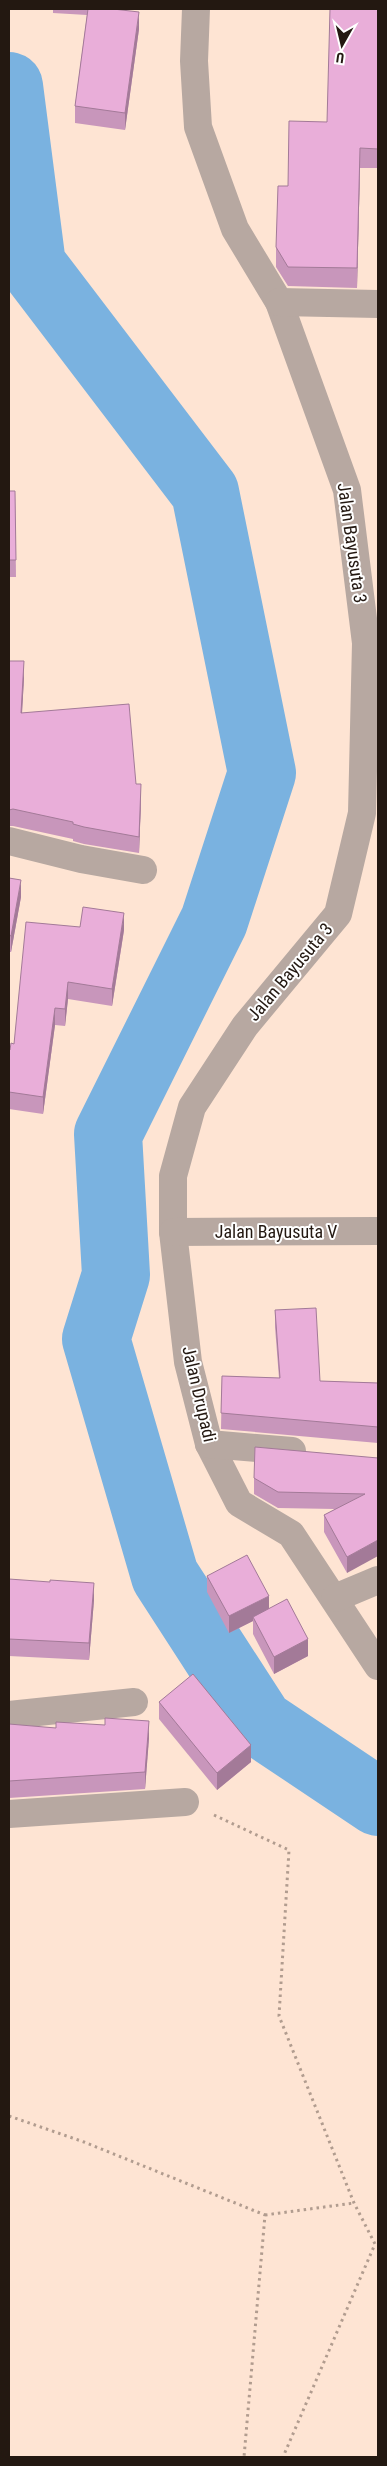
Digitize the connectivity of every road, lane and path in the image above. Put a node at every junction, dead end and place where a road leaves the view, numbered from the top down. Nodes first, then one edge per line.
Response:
1 (196, 9) edge
2 (279, 302) junction
3 (378, 304) edge
4 (370, 804) edge
5 (9, 842) edge
6 (144, 870) dead end
7 (378, 1231) edge
8 (173, 1232) junction
9 (209, 1444) junction
10 (312, 1453) edge
11 (378, 1580) edge
12 (335, 1598) junction
13 (378, 1666) edge
14 (134, 1702) dead end
15 (9, 1715) edge
16 (185, 1802) joint
17 (9, 1814) edge
18 (9, 2116) edge
19 (354, 2203) junction
20 (265, 2215) junction
21 (244, 2457) edge
22 (283, 2457) edge

1 - 2 street, Jalan Bayusuta 3
2 - 3 street
2 - 4 street, Jalan Bayusuta 3
4 - 8 street, Jalan Bayusuta 3
5 - 6 street
7 - 8 street, Jalan Bayusuta V
8 - 9 street, Jalan Drupadi
9 - 10 street
9 - 12 street, Jalan Drupadi
11 - 12 street
12 - 13 street, Jalan Drupadi
14 - 15 street
16 - 17 street
16 - 19 path
18 - 20 path
19 - 20 path
19 - 22 path
20 - 21 path

